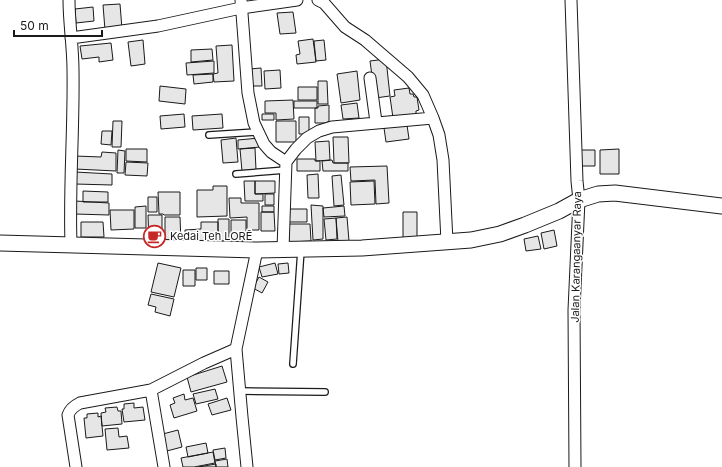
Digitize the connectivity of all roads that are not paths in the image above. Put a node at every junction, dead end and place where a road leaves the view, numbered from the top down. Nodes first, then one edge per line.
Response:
1 (69, 0) edge
2 (297, 0) edge
3 (318, 0) edge
4 (571, 0) edge
5 (241, 4) edge
6 (72, 38) junction
7 (370, 78) dead end
8 (433, 118) junction
9 (376, 122) junction
10 (257, 132) junction
11 (209, 135) dead end
12 (286, 166) junction
13 (236, 174) dead end
14 (579, 200) junction
15 (722, 206) edge
16 (446, 242) junction
17 (0, 243) edge
18 (71, 244) junction
19 (283, 249) junction
20 (257, 250) junction
21 (301, 250) junction
22 (236, 349) junction
23 (293, 364) dead end
24 (151, 390) junction
25 (240, 391) junction
26 (325, 392) dead end
27 (76, 467) edge
28 (164, 467) edge
29 (247, 467) edge
30 (575, 467) edge

1 - 6 street
2 - 5 street
3 - 8 street
4 - 14 street, Jalan Karangaanyar Raya
5 - 6 street
5 - 10 street
6 - 18 street
7 - 9 street
8 - 9 street
8 - 16 street
9 - 12 street
10 - 11 lane
10 - 12 street
12 - 13 lane
12 - 19 street
14 - 15 main road
14 - 16 main road
14 - 30 street, Jalan Karangaanyar Raya
16 - 21 main road
17 - 18 main road
18 - 20 main road
19 - 20 main road
19 - 21 main road
20 - 22 street
21 - 23 lane
22 - 24 street
22 - 25 street
24 - 27 street
24 - 28 street
25 - 26 lane
25 - 29 street

